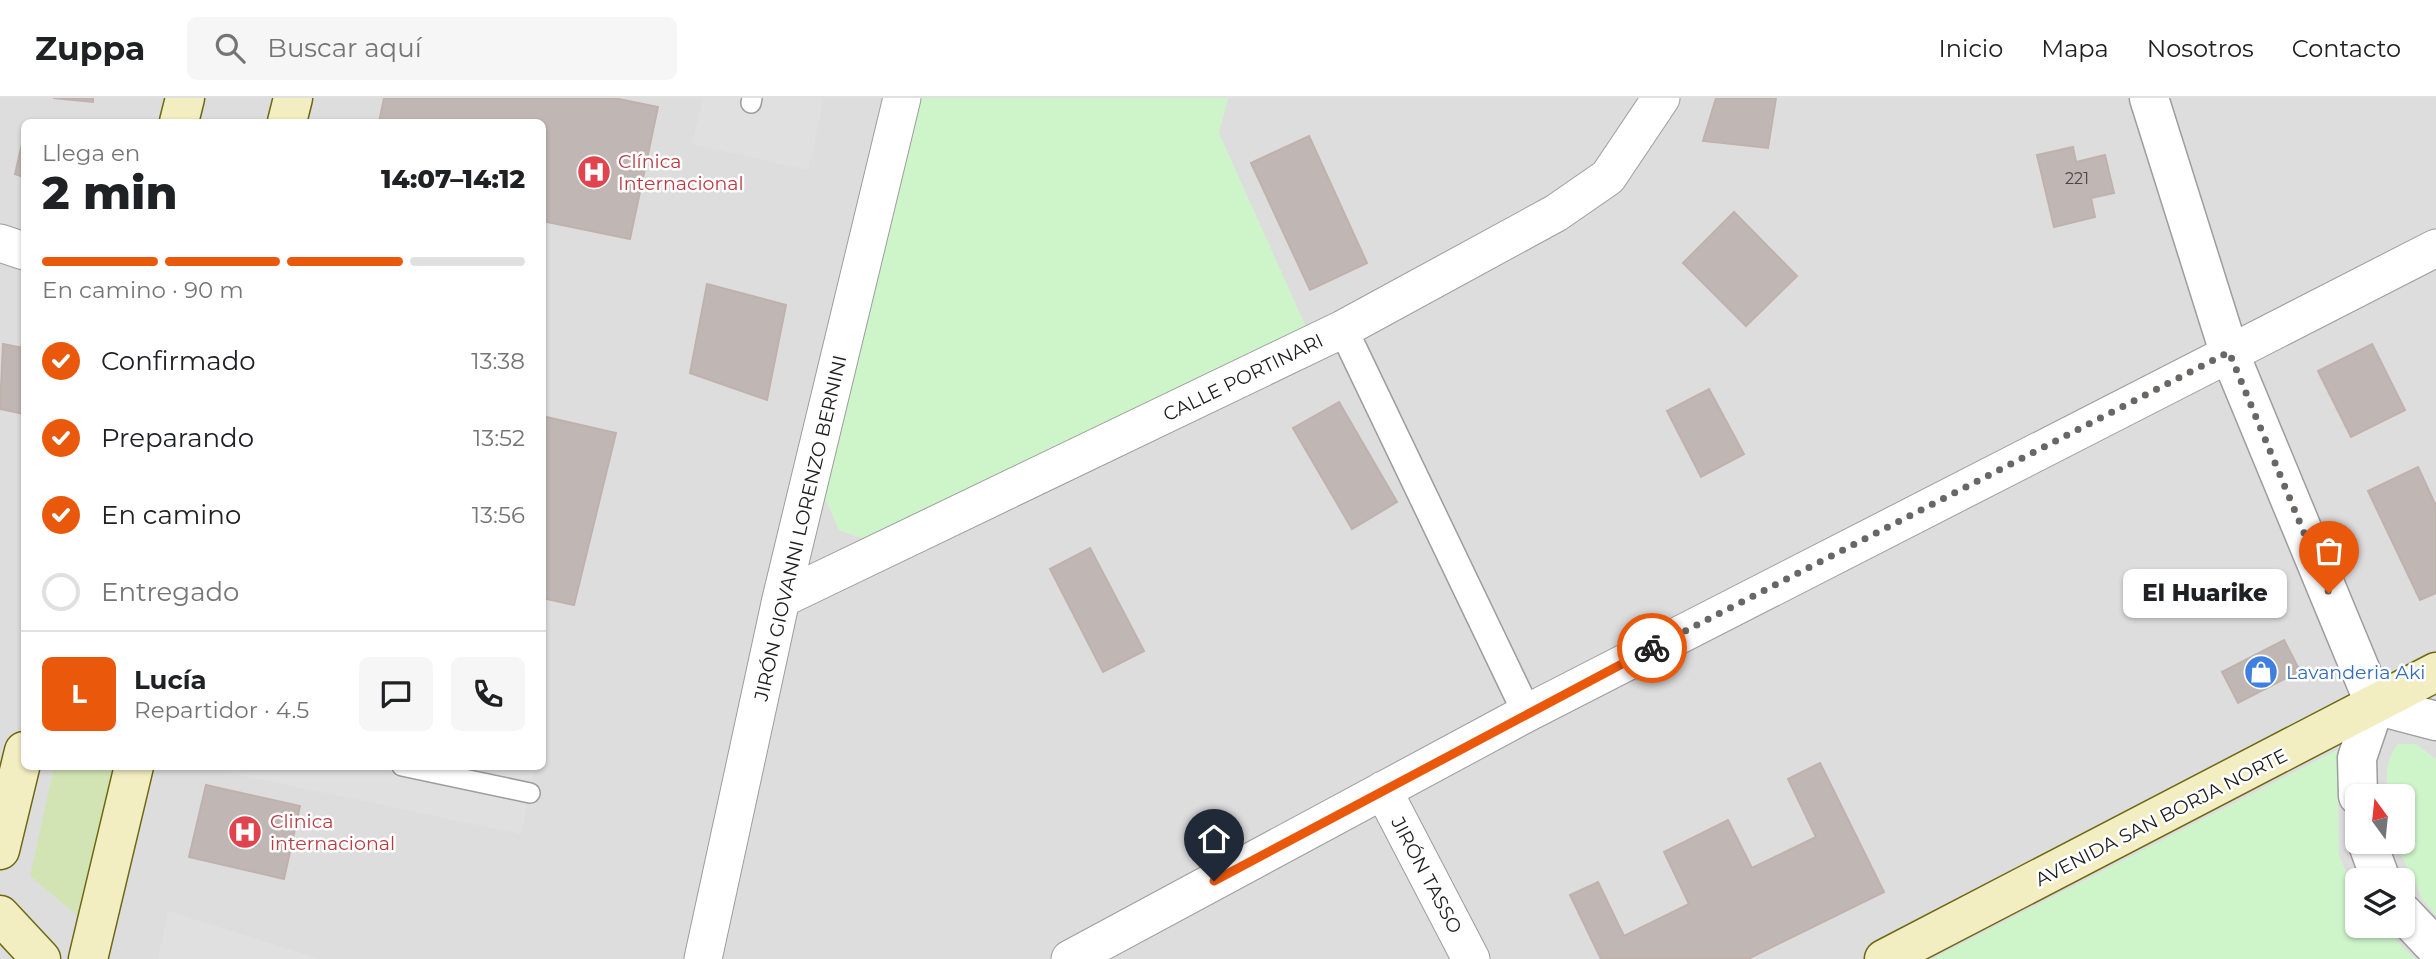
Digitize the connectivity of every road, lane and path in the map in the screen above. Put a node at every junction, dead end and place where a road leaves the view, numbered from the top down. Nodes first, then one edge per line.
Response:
1 (186, 98) edge
2 (293, 98) edge
3 (902, 98) edge
4 (1661, 98) edge
5 (2149, 98) edge
6 (180, 119) edge
7 (289, 119) edge
8 (0, 243) edge
9 (2436, 248) edge
10 (21, 250) edge
11 (1343, 329) junction
12 (2229, 352) junction
13 (781, 599) junction
14 (2436, 673) edge
15 (2375, 705) junction
16 (1527, 713) junction
17 (2436, 721) edge
18 (21, 763) edge
19 (133, 770) edge
20 (421, 770) edge
21 (2358, 784) edge
22 (1382, 790) junction
23 (530, 793) dead end
24 (0, 850) edge
25 (0, 915) edge
26 (2415, 925) edge
27 (2436, 947) edge
28 (41, 959) edge
29 (88, 959) edge
30 (703, 959) edge
31 (1070, 959) edge
32 (1471, 959) edge
33 (1884, 959) edge

1 - 6 main road
2 - 7 main road
3 - 13 street, JIRÓN GIOVANNI LORENZO BERNINI
4 - 11 street, CALLE PORTINARI
5 - 12 street
8 - 10 street
9 - 12 street
11 - 13 street, CALLE PORTINARI
11 - 16 street
12 - 15 street
12 - 16 street
13 - 30 street, JIRÓN GIOVANNI LORENZO BERNINI
14 - 15 main road, AVENIDA SAN BORJA NORTE
15 - 17 street
15 - 21 street
15 - 33 main road, AVENIDA SAN BORJA NORTE
16 - 22 street
18 - 24 main road
19 - 29 main road
20 - 23 lane
22 - 31 street
22 - 32 street, JIRÓN TASSO
25 - 28 main road
26 - 27 street

